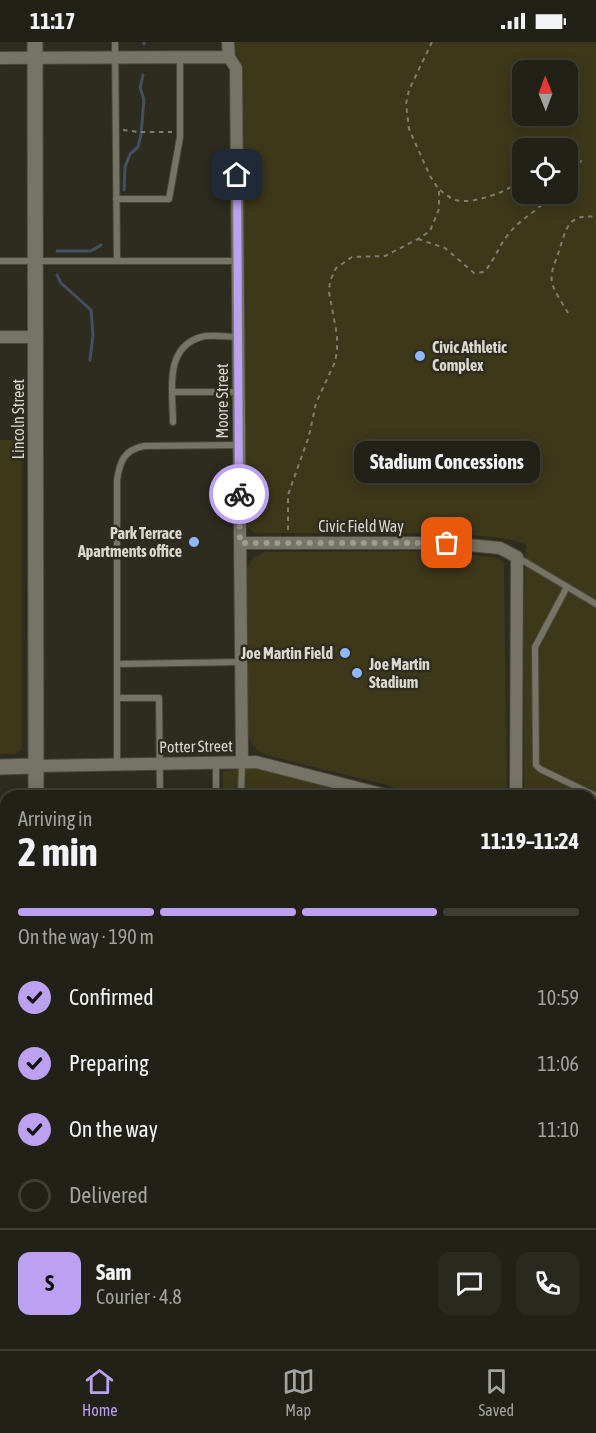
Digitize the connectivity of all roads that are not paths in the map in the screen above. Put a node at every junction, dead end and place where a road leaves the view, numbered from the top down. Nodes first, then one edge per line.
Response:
1 (115, 42) edge
2 (228, 42) edge
3 (35, 50) edge
4 (0, 57) edge
5 (115, 57) junction
6 (180, 57) junction
7 (229, 57) junction
8 (116, 199) junction
9 (0, 261) edge
10 (36, 261) junction
11 (117, 261) junction
12 (237, 261) junction
13 (0, 337) edge
14 (36, 337) junction
15 (238, 337) junction
16 (173, 392) junction
17 (238, 392) junction
18 (173, 422) dead end
19 (239, 445) junction
20 (240, 543) junction
21 (517, 557) junction
22 (567, 587) junction
23 (596, 604) edge
24 (241, 662) junction
25 (117, 664) junction
26 (117, 698) junction
27 (216, 763) junction
28 (242, 763) junction
29 (159, 764) junction
30 (117, 765) junction
31 (35, 766) junction
32 (0, 767) edge
33 (36, 790) edge
34 (159, 790) edge
35 (216, 790) edge
36 (241, 790) edge
37 (366, 790) edge
38 (516, 790) edge
39 (584, 790) edge

1 - 5 lane
2 - 7 street, Moore Street
3 - 4 street
3 - 5 street
3 - 10 street, Lincoln Street
5 - 6 street
5 - 8 lane
6 - 7 street
6 - 8 lane
7 - 12 street, Moore Street
8 - 11 lane
9 - 10 lane
10 - 11 lane
10 - 14 street, Lincoln Street
11 - 12 lane
12 - 15 street, Moore Street
13 - 14 street
14 - 31 street, Lincoln Street
15 - 16 lane
15 - 17 street, Moore Street
16 - 17 lane
16 - 18 lane
17 - 19 street, Moore Street
19 - 20 street, Moore Street
19 - 25 lane
20 - 21 street, Civic Field Way
20 - 24 street, Moore Street
21 - 22 lane
21 - 38 street
22 - 23 lane
22 - 39 lane
24 - 25 lane
24 - 28 street, Moore Street
25 - 26 lane
26 - 29 lane
26 - 30 lane
27 - 28 street, Potter Street
27 - 29 street, Potter Street
27 - 35 lane
28 - 36 lane
28 - 37 street, Potter Street
29 - 30 street, Potter Street
29 - 34 lane
30 - 31 street, Potter Street
31 - 32 street, Potter Street
31 - 33 street, Lincoln Street

